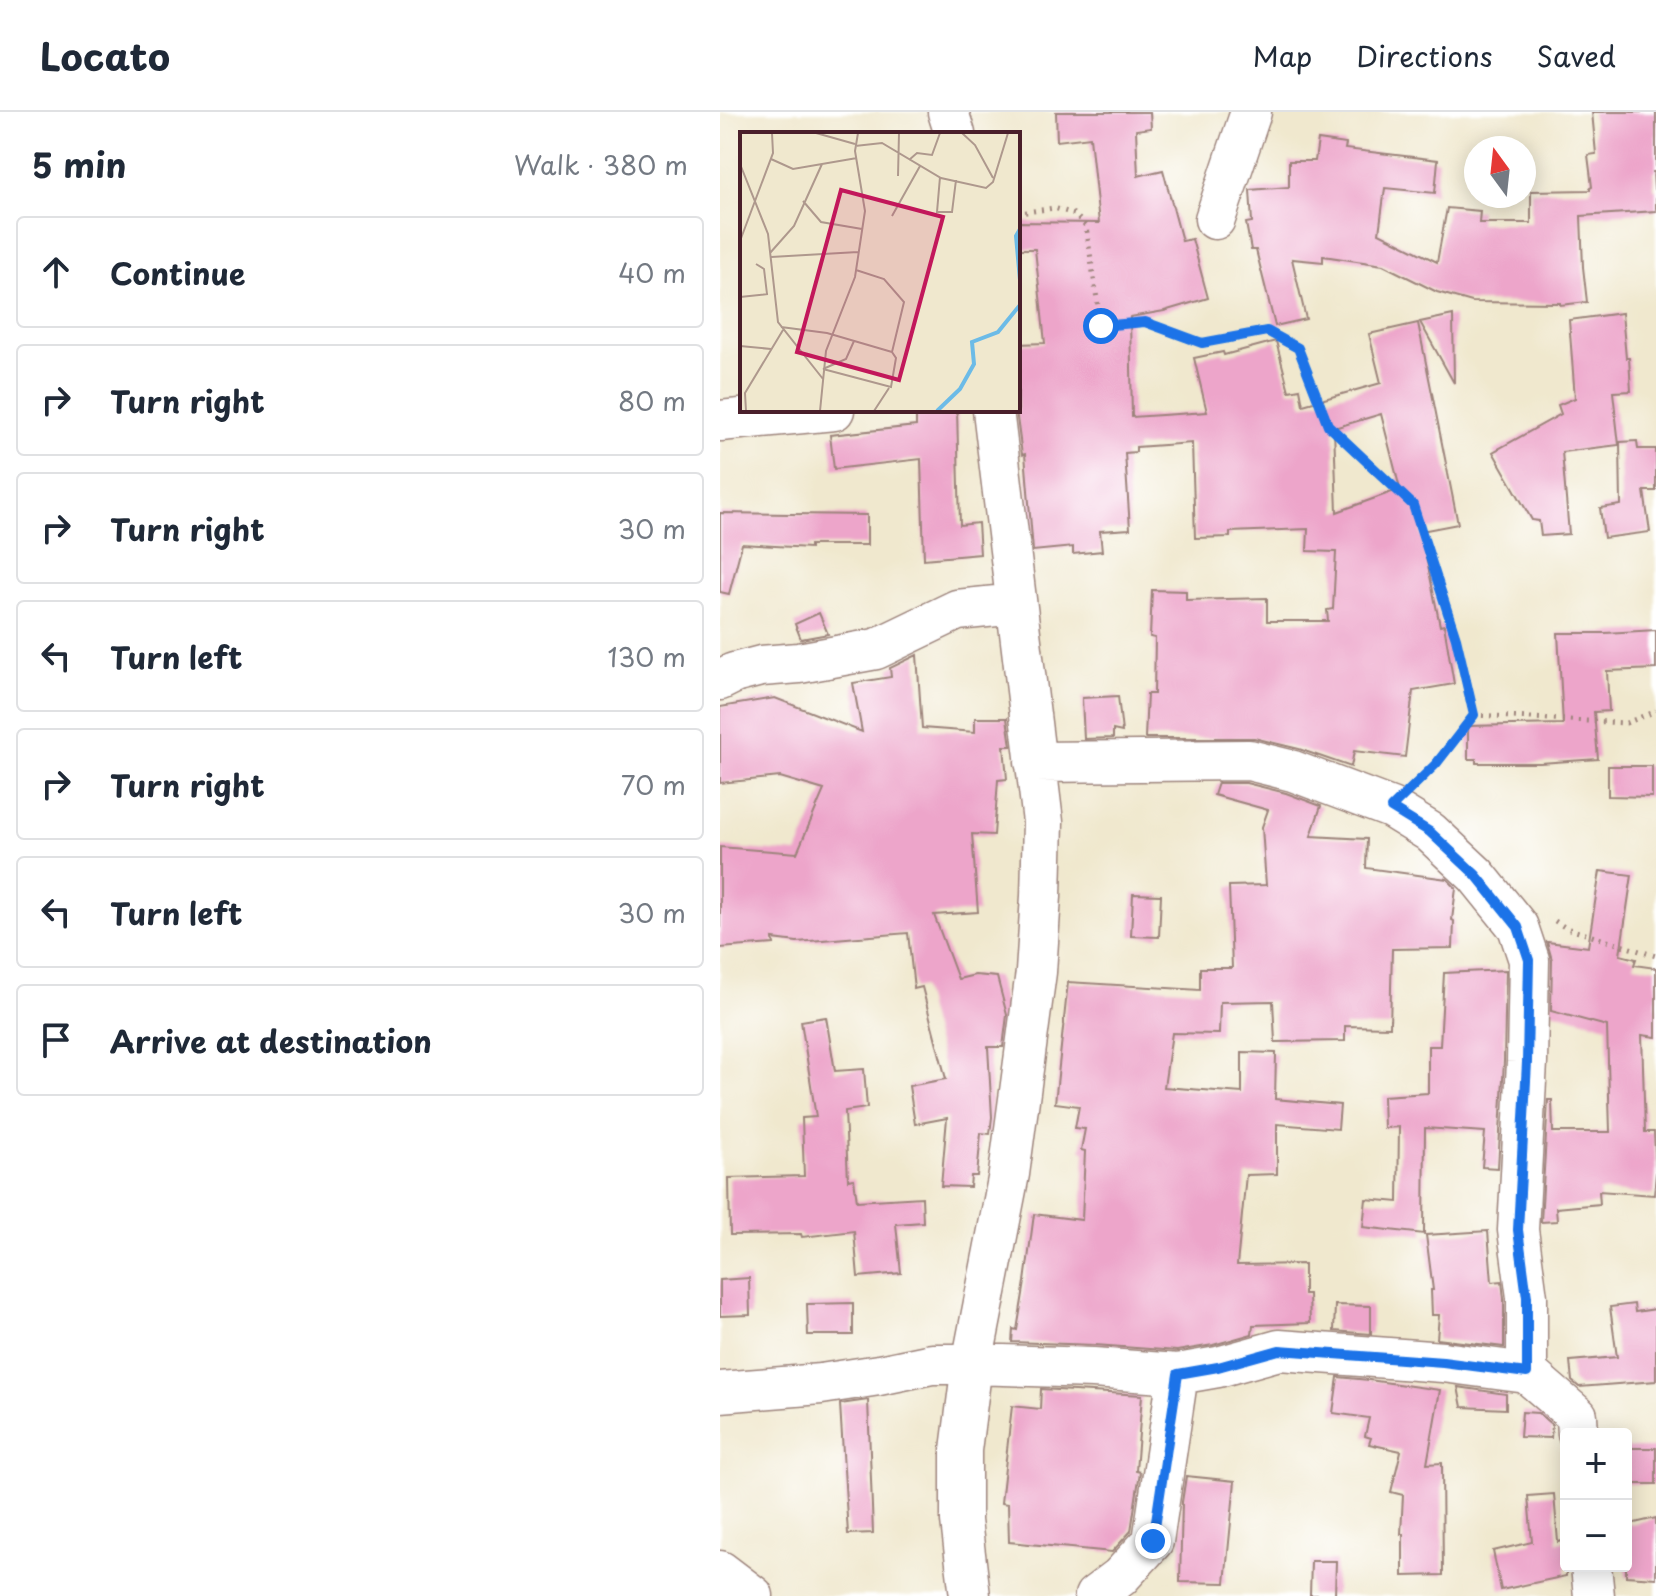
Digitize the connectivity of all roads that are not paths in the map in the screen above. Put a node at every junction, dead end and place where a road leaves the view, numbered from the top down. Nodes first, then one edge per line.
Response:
1 (948, 112) edge
2 (1251, 112) edge
3 (954, 132) edge
4 (1215, 219) dead end
5 (813, 412) edge
6 (993, 412) edge
7 (720, 421) edge
8 (1016, 604) junction
9 (720, 680) edge
10 (1035, 762) junction
11 (972, 1364) junction
12 (1527, 1373) junction
13 (1178, 1374) junction
14 (720, 1392) edge
15 (1578, 1428) edge
16 (720, 1571) edge
17 (1592, 1572) edge
18 (753, 1596) edge
19 (970, 1596) edge
20 (1095, 1596) edge
21 (1594, 1596) edge

1 - 3 street
2 - 4 street
5 - 7 street
6 - 8 street
8 - 9 street
8 - 10 street
10 - 11 street
10 - 12 street
11 - 13 street
11 - 14 street
11 - 19 street
12 - 13 street
12 - 15 street
13 - 20 street
16 - 18 street
17 - 21 street

